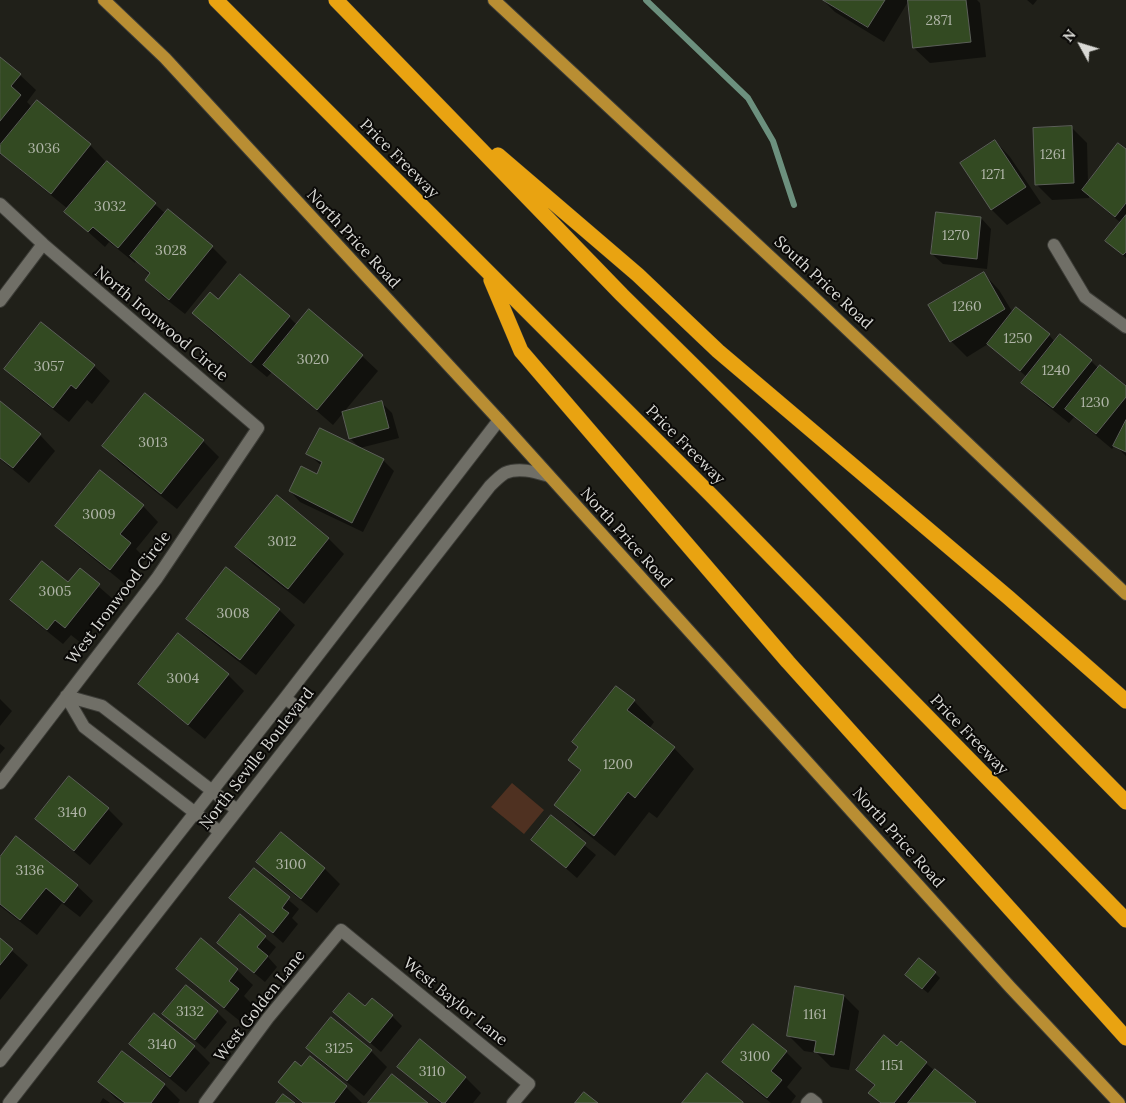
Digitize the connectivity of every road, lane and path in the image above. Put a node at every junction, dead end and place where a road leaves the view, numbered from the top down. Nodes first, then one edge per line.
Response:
1 (104, 0) edge
2 (216, 0) edge
3 (336, 0) edge
4 (494, 0) edge
5 (425, 92) junction
6 (0, 204) edge
7 (43, 244) junction
8 (1054, 245) dead end
9 (487, 272) junction
10 (0, 301) edge
11 (1126, 327) edge
12 (499, 420) junction
13 (258, 428) joint
14 (549, 476) junction
15 (1126, 594) edge
16 (66, 696) junction
17 (285, 698) junction
18 (1126, 701) edge
19 (310, 716) junction
20 (0, 783) edge
21 (212, 790) junction
22 (1126, 802) edge
23 (237, 810) junction
24 (195, 812) junction
25 (220, 832) junction
26 (1126, 920) edge
27 (341, 930) joint
28 (1126, 1038) edge
29 (0, 1061) edge
30 (9, 1103) edge
31 (205, 1103) edge
32 (513, 1103) edge
33 (1119, 1103) edge

1 - 12 main road, North Price Road
2 - 9 highway, Price Freeway
3 - 5 highway
4 - 15 main road, South Price Road
5 - 18 highway
5 - 22 highway
6 - 7 street
7 - 10 street
7 - 13 street, North Ironwood Circle
8 - 11 street
9 - 26 highway, Price Freeway
9 - 28 highway
12 - 14 main road, North Price Road
12 - 17 street, North Seville Boulevard
13 - 16 street, West Ironwood Circle
14 - 19 street, North Seville Boulevard
14 - 33 main road, North Price Road
16 - 20 street, West Ironwood Circle
16 - 21 street
16 - 24 street
17 - 19 street
17 - 21 street, North Seville Boulevard
19 - 23 street, North Seville Boulevard
21 - 23 street
21 - 24 street, North Seville Boulevard
23 - 25 street, North Seville Boulevard
24 - 25 street
24 - 29 street, North Seville Boulevard
25 - 30 street, North Seville Boulevard
27 - 31 street, West Golden Lane
27 - 32 street, West Baylor Lane

